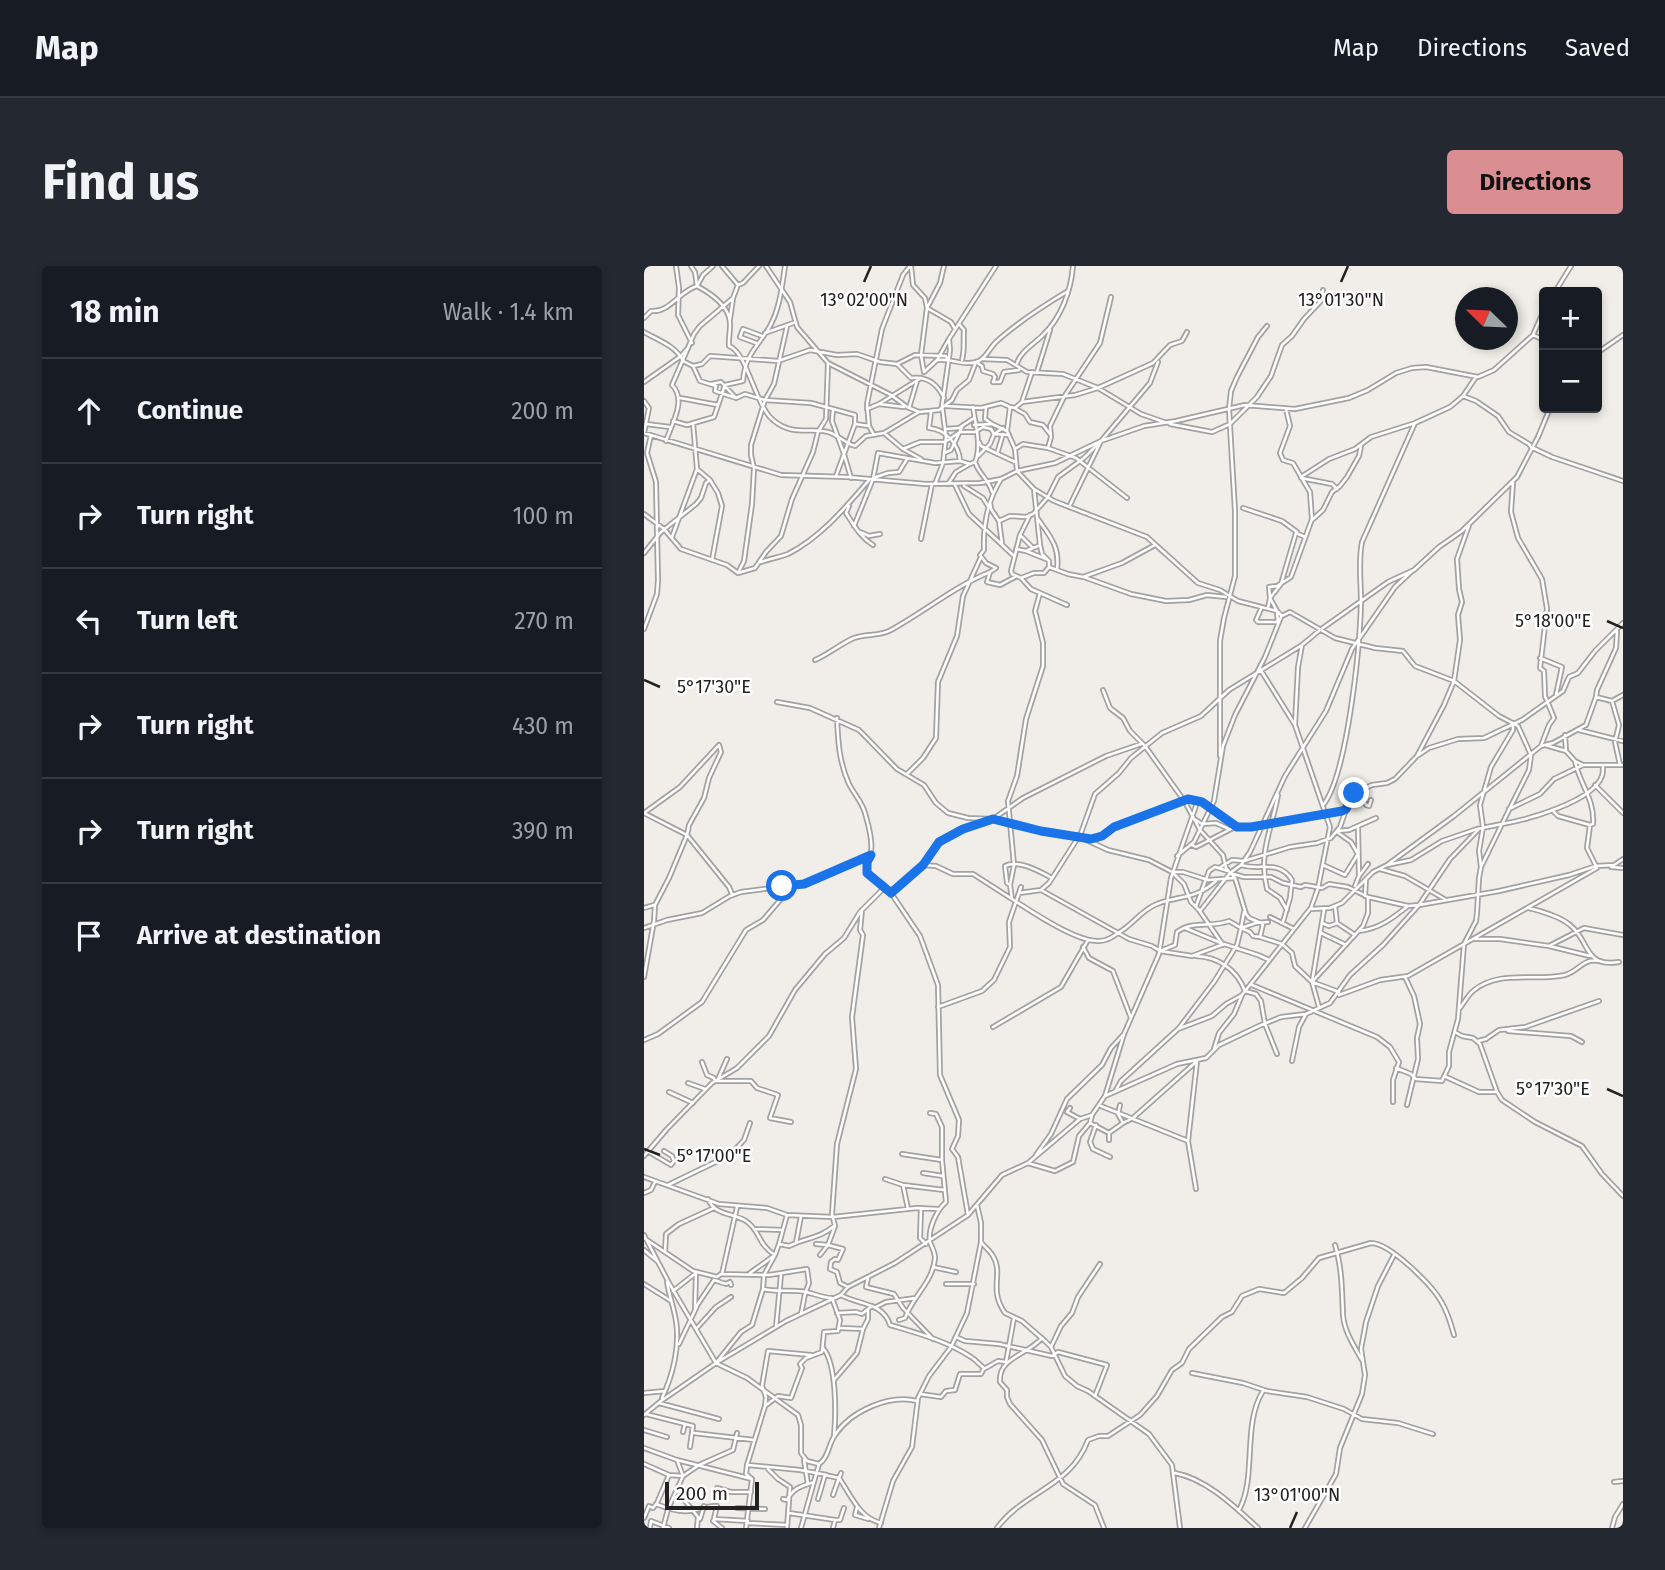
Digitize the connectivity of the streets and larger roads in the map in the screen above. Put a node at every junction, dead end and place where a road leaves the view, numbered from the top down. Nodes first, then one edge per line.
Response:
1 (676, 266) edge
2 (691, 266) edge
3 (713, 266) edge
4 (759, 266) edge
5 (766, 266) edge
6 (785, 266) edge
7 (911, 266) edge
8 (944, 266) edge
9 (996, 266) edge
10 (1073, 266) edge
11 (1571, 266) edge
12 (723, 267) edge
13 (738, 285) junction
14 (697, 286) junction
15 (1558, 287) edge
16 (782, 289) junction
17 (1323, 290) dead end
18 (1068, 291) junction
19 (677, 297) junction
20 (1111, 297) dead end
21 (733, 298) junction
22 (723, 306) junction
23 (927, 309) junction
24 (644, 318) edge
25 (730, 319) junction
26 (1539, 320) edge
27 (796, 322) junction
28 (959, 323) junction
29 (787, 326) junction
30 (1267, 326) dead end
31 (1051, 327) junction
32 (955, 328) junction
33 (644, 332) edge
34 (1187, 332) dead end
35 (763, 335) junction
36 (1532, 335) junction
37 (1623, 335) edge
38 (1539, 338) edge
39 (949, 339) junction
40 (692, 343) junction
41 (757, 343) junction
42 (1601, 350) edge
43 (817, 352) junction
44 (921, 355) junction
45 (681, 356) junction
46 (940, 356) junction
47 (742, 357) junction
48 (747, 359) junction
49 (947, 359) junction
50 (983, 359) junction
51 (876, 360) junction
52 (937, 360) junction
53 (962, 360) junction
54 (1158, 360) junction
55 (683, 361) junction
56 (778, 361) junction
57 (976, 362) junction
58 (828, 363) junction
59 (897, 364) junction
60 (1016, 364) junction
61 (694, 366) junction
62 (744, 366) junction
63 (1022, 371) junction
64 (1032, 372) junction
65 (1037, 372) junction
66 (923, 375) junction
67 (1476, 377) junction
68 (917, 380) junction
69 (1076, 380) junction
70 (644, 382) edge
71 (711, 384) junction
72 (870, 384) junction
73 (725, 386) junction
74 (1098, 388) junction
75 (723, 394) junction
76 (891, 395) junction
77 (1463, 396) junction
78 (1063, 397) junction
79 (680, 398) junction
80 (736, 398) junction
81 (944, 398) junction
82 (760, 399) junction
83 (765, 400) junction
84 (644, 401) edge
85 (1022, 402) junction
86 (879, 404) junction
87 (718, 405) junction
88 (1249, 405) junction
89 (942, 406) junction
90 (973, 407) junction
91 (986, 407) junction
92 (1010, 407) junction
93 (762, 408) junction
94 (828, 408) junction
95 (908, 408) junction
96 (1015, 408) junction
97 (1129, 408) junction
98 (867, 409) junction
99 (1286, 409) junction
100 (833, 410) junction
101 (1229, 410) junction
102 (919, 412) junction
103 (931, 412) junction
104 (1548, 413) edge
105 (974, 418) junction
106 (673, 421) junction
107 (693, 423) junction
108 (1166, 423) junction
109 (1415, 423) junction
110 (646, 424) junction
111 (855, 424) junction
112 (992, 424) junction
113 (1230, 424) junction
114 (963, 425) junction
115 (974, 425) junction
116 (869, 426) junction
117 (670, 427) junction
118 (1005, 430) junction
119 (946, 431) junction
120 (818, 432) junction
121 (960, 432) junction
122 (975, 432) junction
123 (644, 433) edge
124 (884, 433) junction
125 (994, 434) junction
126 (1050, 434) junction
127 (651, 435) junction
128 (1002, 435) junction
129 (1010, 435) junction
130 (875, 436) junction
131 (838, 438) junction
132 (950, 439) junction
133 (978, 439) junction
134 (666, 441) junction
135 (1101, 441) junction
136 (945, 442) junction
137 (1363, 443) junction
138 (848, 444) junction
139 (953, 444) junction
140 (1531, 447) junction
141 (986, 448) junction
142 (1048, 448) junction
143 (694, 449) junction
144 (903, 449) junction
145 (1016, 449) junction
146 (944, 453) junction
147 (844, 454) junction
148 (998, 454) junction
149 (1072, 456) junction
150 (978, 457) junction
151 (908, 458) junction
152 (921, 459) junction
153 (960, 461) junction
154 (1080, 461) junction
155 (975, 462) junction
156 (1015, 462) junction
157 (943, 463) junction
158 (970, 464) junction
159 (754, 468) junction
160 (697, 469) junction
161 (1088, 470) junction
162 (1017, 471) junction
163 (836, 476) junction
164 (802, 477) junction
165 (851, 478) junction
166 (872, 478) junction
167 (1301, 478) junction
168 (1001, 479) junction
169 (710, 480) junction
170 (1623, 481) edge
171 (990, 482) junction
172 (1513, 482) junction
173 (933, 484) junction
174 (948, 484) junction
175 (961, 484) junction
176 (955, 485) junction
177 (1034, 489) junction
178 (1337, 489) junction
179 (992, 492) junction
180 (1048, 498) junction
181 (1127, 498) dead end
182 (851, 501) junction
183 (990, 501) junction
184 (988, 506) junction
185 (1069, 507) junction
186 (1243, 508) dead end
187 (1036, 509) junction
188 (644, 513) edge
189 (681, 515) junction
190 (1030, 515) junction
191 (1038, 519) junction
192 (999, 521) junction
193 (1311, 522) junction
194 (658, 524) junction
195 (1469, 525) junction
196 (854, 526) junction
197 (986, 528) junction
198 (664, 529) junction
199 (857, 531) junction
200 (1297, 532) junction
201 (880, 534) dead end
202 (1020, 535) junction
203 (657, 536) junction
204 (1305, 537) junction
205 (672, 539) junction
206 (921, 539) dead end
207 (1002, 544) junction
208 (873, 545) dead end
209 (1040, 545) junction
210 (1155, 545) junction
211 (1033, 548) junction
212 (1016, 549) junction
213 (1026, 551) junction
214 (644, 553) edge
215 (1014, 556) junction
216 (981, 557) junction
217 (712, 560) junction
218 (1049, 561) junction
219 (761, 562) junction
220 (1049, 567) junction
221 (1057, 569) junction
222 (1414, 570) junction
223 (990, 572) junction
224 (738, 573) junction
225 (1020, 577) junction
226 (1083, 577) junction
227 (969, 583) junction
228 (1281, 584) junction
229 (1040, 593) junction
230 (1230, 597) junction
231 (1270, 598) junction
232 (1361, 602) junction
233 (1067, 605) dead end
234 (1262, 608) junction
235 (1268, 608) junction
236 (1277, 611) junction
237 (1282, 616) junction
238 (1278, 623) junction
239 (1623, 623) edge
240 (644, 629) edge
241 (1320, 630) junction
242 (1617, 630) junction
243 (1357, 643) junction
244 (1302, 645) junction
245 (1540, 658) junction
246 (815, 660) dead end
247 (1260, 670) junction
248 (1454, 681) junction
249 (1103, 690) dead end
250 (1623, 695) edge
251 (1555, 697) junction
252 (1596, 697) junction
253 (1219, 700) junction
254 (1612, 701) junction
255 (777, 702) dead end
256 (1547, 703) junction
257 (837, 719) junction
258 (1513, 723) junction
259 (1295, 724) junction
260 (1579, 730) junction
261 (1623, 731) edge
262 (1565, 735) junction
263 (1618, 735) junction
264 (1615, 741) junction
265 (1623, 741) edge
266 (1144, 745) junction
267 (1304, 745) junction
268 (1543, 745) junction
269 (1566, 751) junction
270 (1531, 755) junction
271 (1220, 756) junction
272 (1417, 756) junction
273 (1575, 761) junction
274 (1583, 765) junction
275 (1603, 765) junction
276 (1622, 765) edge
277 (1576, 769) junction
278 (907, 774) junction
279 (1595, 785) junction
280 (1278, 790) junction
281 (1359, 790) junction
282 (1485, 791) junction
283 (1588, 792) junction
284 (1198, 800) junction
285 (1371, 800) dead end
286 (1184, 801) junction
287 (1362, 803) junction
288 (1324, 804) junction
289 (1370, 808) dead end
290 (1009, 809) junction
291 (1209, 809) junction
292 (1346, 809) junction
293 (1508, 809) junction
294 (1554, 811) junction
295 (644, 813) edge
296 (1327, 813) junction
297 (1623, 813) edge
298 (1193, 817) junction
299 (1376, 818) dead end
300 (993, 819) junction
301 (1010, 823) junction
302 (1202, 824) junction
303 (1502, 824) junction
304 (1269, 825) junction
305 (1590, 825) junction
306 (1262, 826) junction
307 (1237, 827) junction
308 (1358, 827) junction
309 (1481, 827) junction
310 (1230, 829) junction
311 (1200, 830) junction
312 (1336, 831) junction
313 (687, 835) junction
314 (1079, 837) junction
315 (1087, 839) junction
316 (1329, 839) junction
317 (1210, 841) junction
318 (1192, 845) junction
319 (1358, 854) junction
320 (871, 855) junction
321 (1264, 855) junction
322 (1177, 856) junction
323 (1623, 859) edge
324 (1244, 861) junction
325 (1368, 864) dead end
326 (923, 865) junction
327 (1014, 865) junction
328 (1226, 865) junction
329 (1241, 865) junction
330 (1264, 865) junction
331 (1322, 865) junction
332 (1387, 865) junction
333 (1598, 866) junction
334 (1608, 866) junction
335 (1481, 867) junction
336 (1219, 868) junction
337 (1623, 868) edge
338 (1380, 869) junction
339 (1172, 872) junction
340 (1229, 872) junction
341 (1265, 876) junction
342 (1359, 876) junction
343 (1052, 878) junction
344 (1235, 878) junction
345 (1225, 879) junction
346 (1366, 879) junction
347 (1205, 880) junction
348 (1216, 881) junction
349 (1010, 885) junction
350 (793, 886) junction
351 (1291, 886) junction
352 (885, 887) junction
353 (1021, 887) dead end
354 (1318, 888) junction
355 (1041, 890) junction
356 (1354, 890) junction
357 (1429, 890) junction
358 (1201, 891) junction
359 (891, 893) junction
360 (1019, 893) junction
361 (1478, 894) junction
362 (733, 895) junction
363 (1189, 897) junction
364 (1366, 897) junction
365 (1013, 900) junction
366 (1447, 900) junction
367 (1166, 902) junction
368 (655, 905) junction
369 (1419, 905) junction
370 (1196, 906) junction
371 (1335, 906) junction
372 (1408, 906) junction
373 (1528, 907) junction
374 (644, 908) edge
375 (1311, 908) junction
376 (1244, 909) junction
377 (1324, 909) junction
378 (862, 910) junction
379 (1287, 910) junction
380 (1200, 911) junction
381 (1270, 916) dead end
382 (1268, 922) dead end
383 (1283, 922) junction
384 (1259, 923) junction
385 (1322, 923) junction
386 (1337, 923) junction
387 (653, 924) junction
388 (1207, 924) junction
389 (1184, 927) junction
390 (644, 928) edge
391 (1241, 928) junction
392 (1294, 929) junction
393 (1359, 931) junction
394 (1576, 931) junction
395 (1118, 933) junction
396 (1321, 933) junction
397 (1623, 934) edge
398 (1356, 935) junction
399 (1260, 937) junction
400 (1474, 939) junction
401 (1088, 940) junction
402 (1222, 944) junction
403 (1282, 944) junction
404 (1464, 944) junction
405 (1346, 945) junction
406 (1549, 946) junction
407 (1083, 947) junction
408 (1236, 947) junction
409 (1160, 951) junction
410 (1195, 956) junction
411 (1591, 956) junction
412 (1269, 960) junction
413 (1599, 961) junction
414 (1619, 962) dead end
415 (1225, 964) junction
416 (644, 976) edge
417 (1405, 977) junction
418 (1312, 982) junction
419 (1251, 985) junction
420 (1245, 991) junction
421 (1338, 994) junction
422 (1242, 995) junction
423 (1599, 1001) dead end
424 (938, 1007) junction
425 (1319, 1007) junction
426 (1460, 1008) junction
427 (1314, 1011) junction
428 (1306, 1014) junction
429 (1131, 1018) junction
430 (1265, 1024) junction
431 (993, 1027) dead end
432 (1178, 1029) junction
433 (1501, 1030) junction
434 (1455, 1032) junction
435 (1124, 1034) junction
436 (644, 1040) edge
437 (1478, 1041) junction
438 (1582, 1042) dead end
439 (1214, 1049) junction
440 (1277, 1054) dead end
441 (727, 1059) dead end
442 (1197, 1061) junction
443 (1292, 1061) dead end
444 (702, 1062) dead end
445 (1396, 1068) junction
446 (1413, 1075) junction
447 (1444, 1076) junction
448 (716, 1080) junction
449 (688, 1083) dead end
450 (706, 1089) junction
451 (1116, 1091) junction
452 (669, 1092) dead end
453 (1497, 1092) junction
454 (1105, 1096) junction
455 (693, 1102) junction
456 (1394, 1102) dead end
457 (1099, 1105) junction
458 (1120, 1105) dead end
459 (1407, 1105) dead end
460 (1070, 1108) dead end
461 (1086, 1112) dead end
462 (930, 1113) dead end
463 (1118, 1114) junction
464 (1092, 1115) junction
465 (1082, 1118) junction
466 (1133, 1118) junction
467 (791, 1122) dead end
468 (750, 1123) dead end
469 (1076, 1123) junction
470 (1090, 1123) junction
471 (1123, 1123) junction
472 (1096, 1125) junction
473 (1110, 1133) junction
474 (1079, 1136) junction
475 (1109, 1140) dead end
476 (1188, 1141) junction
477 (664, 1151) dead end
478 (649, 1152) junction
479 (902, 1154) dead end
480 (644, 1156) edge
481 (1110, 1157) dead end
482 (1034, 1158) junction
483 (942, 1160) junction
484 (1028, 1163) junction
485 (923, 1173) dead end
486 (943, 1176) junction
487 (644, 1177) edge
488 (886, 1179) dead end
489 (655, 1182) junction
490 (668, 1185) junction
491 (903, 1185) junction
492 (1196, 1189) dead end
493 (945, 1190) junction
494 (644, 1193) edge
495 (1623, 1196) edge
496 (708, 1198) junction
497 (977, 1204) junction
498 (737, 1207) junction
499 (714, 1208) junction
500 (921, 1208) junction
501 (908, 1209) junction
502 (938, 1209) junction
503 (787, 1215) junction
504 (968, 1215) junction
505 (734, 1216) junction
506 (801, 1216) junction
507 (833, 1217) junction
508 (835, 1226) junction
509 (754, 1229) junction
510 (782, 1230) junction
511 (645, 1237) edge
512 (928, 1242) junction
513 (981, 1242) junction
514 (796, 1243) junction
515 (779, 1244) junction
516 (816, 1244) dead end
517 (828, 1245) junction
518 (1335, 1245) dead end
519 (644, 1250) edge
520 (665, 1252) junction
521 (1338, 1254) junction
522 (775, 1255) junction
523 (820, 1255) dead end
524 (1394, 1255) junction
525 (660, 1263) junction
526 (1100, 1264) dead end
527 (933, 1267) junction
528 (956, 1272) dead end
529 (696, 1273) junction
530 (781, 1274) junction
531 (721, 1275) junction
532 (748, 1275) junction
533 (764, 1275) junction
534 (667, 1278) junction
535 (868, 1278) junction
536 (720, 1281) junction
537 (946, 1284) dead end
538 (974, 1284) junction
539 (645, 1285) edge
540 (731, 1285) dead end
541 (848, 1287) junction
542 (763, 1289) junction
543 (644, 1291) edge
544 (674, 1291) junction
545 (799, 1291) junction
546 (779, 1293) junction
547 (841, 1295) junction
548 (731, 1297) dead end
549 (832, 1298) junction
550 (916, 1298) junction
551 (671, 1301) junction
552 (898, 1301) junction
553 (872, 1307) junction
554 (696, 1312) junction
555 (907, 1312) junction
556 (837, 1313) junction
557 (801, 1314) junction
558 (1014, 1318) junction
559 (899, 1320) dead end
560 (691, 1321) junction
561 (776, 1328) junction
562 (840, 1328) junction
563 (696, 1329) junction
564 (863, 1329) junction
565 (1454, 1335) dead end
566 (956, 1337) junction
567 (1042, 1338) junction
568 (933, 1339) junction
569 (1009, 1346) junction
570 (677, 1347) junction
571 (822, 1347) junction
572 (951, 1347) junction
573 (1051, 1347) junction
574 (1030, 1350) junction
575 (1054, 1354) junction
576 (812, 1355) junction
577 (1006, 1362) junction
578 (716, 1363) junction
579 (1364, 1363) junction
580 (984, 1369) junction
581 (1192, 1373) dead end
582 (833, 1381) junction
583 (1263, 1390) junction
584 (665, 1391) junction
585 (765, 1391) junction
586 (644, 1393) edge
587 (920, 1394) junction
588 (1095, 1396) junction
589 (774, 1398) junction
590 (917, 1401) junction
591 (660, 1402) junction
592 (765, 1406) junction
593 (645, 1414) edge
594 (1354, 1415) junction
595 (719, 1419) dead end
596 (1131, 1421) junction
597 (685, 1424) junction
598 (644, 1430) edge
599 (683, 1432) dead end
600 (694, 1433) junction
601 (737, 1433) dead end
602 (1433, 1434) dead end
603 (834, 1436) junction
604 (667, 1437) dead end
605 (736, 1438) junction
606 (754, 1440) junction
607 (690, 1447) dead end
608 (644, 1448) edge
609 (803, 1458) junction
610 (677, 1460) junction
611 (644, 1464) edge
612 (819, 1464) junction
613 (747, 1465) junction
614 (698, 1466) junction
615 (768, 1469) junction
616 (807, 1472) junction
617 (816, 1472) junction
618 (841, 1473) dead end
619 (1174, 1473) junction
620 (669, 1475) junction
621 (827, 1475) junction
622 (683, 1476) junction
623 (839, 1478) junction
624 (752, 1479) junction
625 (1060, 1479) junction
626 (1623, 1481) edge
627 (814, 1482) junction
628 (1614, 1482) dead end
629 (808, 1484) junction
630 (717, 1488) dead end
631 (751, 1492) junction
632 (790, 1494) junction
633 (833, 1495) dead end
634 (783, 1499) dead end
635 (818, 1499) dead end
636 (685, 1501) dead end
637 (656, 1504) junction
638 (1623, 1504) edge
639 (704, 1506) junction
640 (857, 1507) junction
641 (737, 1508) dead end
642 (749, 1508) junction
643 (844, 1508) dead end
644 (668, 1509) junction
645 (765, 1509) dead end
646 (1239, 1510) junction
647 (692, 1511) junction
648 (789, 1513) junction
649 (805, 1514) junction
650 (644, 1518) edge
651 (714, 1520) junction
652 (835, 1520) junction
653 (871, 1520) junction
654 (699, 1522) junction
655 (747, 1524) edge
656 (664, 1526) edge
657 (787, 1526) edge
658 (880, 1526) edge
659 (650, 1528) edge
660 (669, 1528) edge
661 (697, 1528) edge
662 (712, 1528) edge
663 (722, 1528) edge
664 (802, 1528) edge
665 (833, 1528) edge
666 (997, 1528) edge
667 (1104, 1528) edge
668 (1180, 1528) edge
669 (1258, 1528) edge
670 (1305, 1528) edge
671 (1612, 1528) edge

1 - 19 street
2 - 14 street
3 - 14 street
4 - 13 street
5 - 16 street
6 - 16 street
7 - 23 street
7 - 51 street
8 - 23 street
9 - 28 street
10 - 18 street
11 - 15 street
12 - 13 street
13 - 21 street
14 - 19 street
14 - 22 street
16 - 27 street
16 - 35 street
17 - 88 street
18 - 31 street
18 - 50 street
19 - 24 street
19 - 40 street
20 - 69 street
21 - 22 street
21 - 25 street
22 - 25 street
22 - 40 street
23 - 32 street
23 - 44 street
25 - 47 street
26 - 36 street
27 - 29 street
27 - 43 street
28 - 32 street
28 - 53 street
29 - 35 street
29 - 56 street
30 - 101 street
31 - 60 street
31 - 65 street
32 - 39 street
33 - 45 street
34 - 54 street
35 - 41 street
35 - 41 street
36 - 38 street
36 - 67 street
37 - 42 street
39 - 46 street
39 - 49 street
40 - 45 street
40 - 55 street
41 - 48 street
43 - 51 street
43 - 56 street
43 - 58 street
44 - 46 street
44 - 59 street
44 - 66 street
45 - 55 street
45 - 70 street
46 - 49 street
46 - 52 street
47 - 48 street
47 - 61 street
47 - 62 street
48 - 56 street
48 - 62 street
49 - 52 street
49 - 53 street
49 - 81 street
50 - 57 street
50 - 60 street
51 - 59 street
51 - 72 street
52 - 66 street
53 - 57 street
54 - 74 street
54 - 97 street
55 - 61 street
55 - 79 street
56 - 83 street
57 - 63 street
57 - 89 street
58 - 72 street
58 - 94 street
59 - 66 street
60 - 63 street
61 - 71 street
62 - 73 street
62 - 82 street
63 - 64 street
64 - 65 street
64 - 85 street
65 - 69 street
66 - 68 street
66 - 81 street
67 - 77 street
67 - 99 street
68 - 76 street
68 - 95 street
69 - 74 street
69 - 78 street
71 - 73 street
71 - 75 street
72 - 76 street
72 - 98 street
73 - 75 street
73 - 80 street
74 - 78 street
74 - 97 street
75 - 80 street
75 - 87 street
76 - 86 street
76 - 95 street
77 - 109 street
77 - 140 street
78 - 85 street
78 - 126 street
79 - 87 street
79 - 106 street
80 - 82 street
81 - 89 street
82 - 83 street
82 - 93 street
83 - 93 street
83 - 94 street
84 - 110 street
85 - 96 street
86 - 95 street
86 - 98 street
87 - 107 street
88 - 99 street
88 - 101 street
88 - 113 street
89 - 90 street
89 - 103 street
89 - 119 street
90 - 91 street
90 - 105 street
91 - 92 street
91 - 112 street
92 - 96 street
92 - 118 street
93 - 120 street
93 - 159 street
94 - 100 street
94 - 120 street
95 - 102 street
96 - 126 street
97 - 108 street
97 - 135 street
98 - 116 street
99 - 167 street
100 - 111 street
100 - 131 street
101 - 108 street
101 - 113 street
102 - 103 street
102 - 124 street
103 - 119 street
104 - 140 street
105 - 114 street
105 - 115 street
106 - 107 street
106 - 117 street
107 - 143 street
108 - 113 street
108 - 135 street
109 - 137 street
109 - 232 street
110 - 117 street
110 - 123 street
111 - 116 street
111 - 138 street
112 - 115 street
112 - 118 street
113 - 230 street
114 - 119 street
114 - 121 street
115 - 122 street
116 - 130 street
117 - 134 street
118 - 125 street
118 - 128 street
118 - 129 street
119 - 132 street
119 - 136 street
120 - 131 street
120 - 164 street
121 - 122 street
121 - 132 street
121 - 139 street
122 - 125 street
122 - 133 street
123 - 127 street
124 - 130 street
124 - 144 street
125 - 128 street
125 - 141 street
126 - 142 street
127 - 134 street
127 - 194 street
128 - 129 street
128 - 148 street
129 - 145 street
130 - 138 street
131 - 138 street
131 - 147 street
132 - 136 street
132 - 139 street
133 - 141 street
133 - 150 street
134 - 143 street
135 - 149 street
135 - 154 street
135 - 161 street
136 - 144 street
136 - 146 street
137 - 167 street
137 - 178 street
138 - 147 street
139 - 146 street
139 - 153 street
140 - 170 street
140 - 172 street
141 - 148 street
141 - 150 street
142 - 145 street
142 - 149 street
143 - 159 street
143 - 160 street
144 - 152 street
145 - 156 street
146 - 157 street
147 - 163 street
147 - 165 street
148 - 156 street
149 - 154 street
149 - 162 street
150 - 155 street
151 - 152 street
151 - 166 street
151 - 166 street
152 - 157 street
153 - 157 street
153 - 158 street
154 - 161 street
154 - 180 street
155 - 158 street
155 - 171 street
156 - 162 street
157 - 173 street
158 - 174 street
159 - 164 street
159 - 224 street
160 - 169 street
160 - 189 street
161 - 181 street
161 - 185 street
162 - 168 street
162 - 177 street
163 - 164 street
163 - 165 street
164 - 219 street
165 - 166 street
166 - 173 street
166 - 182 street
166 - 196 street
167 - 178 street
167 - 193 street
168 - 171 street
168 - 179 street
169 - 189 street
169 - 217 street
171 - 175 street
171 - 179 street
172 - 195 street
172 - 245 street
173 - 174 street
173 - 206 street
174 - 176 street
175 - 176 street
175 - 184 street
176 - 197 street
177 - 180 street
177 - 187 street
178 - 193 street
179 - 183 street
180 - 185 street
180 - 187 street
182 - 196 street
182 - 219 street
183 - 184 street
183 - 192 street
184 - 197 street
185 - 210 street
186 - 200 street
187 - 190 street
187 - 191 street
188 - 194 street
189 - 198 street
189 - 205 street
190 - 192 street
190 - 202 street
191 - 209 street
191 - 221 street
192 - 207 street
193 - 204 street
194 - 198 street
194 - 203 street
195 - 222 street
195 - 248 street
196 - 199 street
197 - 207 street
197 - 216 street
198 - 203 street
198 - 205 street
199 - 201 street
199 - 208 street
200 - 204 street
200 - 228 street
202 - 211 street
202 - 212 street
203 - 214 street
203 - 240 street
204 - 228 street
205 - 217 street
207 - 215 street
209 - 211 street
209 - 218 street
210 - 226 street
210 - 230 street
211 - 213 street
212 - 213 street
212 - 215 street
213 - 218 street
215 - 225 street
216 - 223 street
216 - 227 street
217 - 224 street
218 - 220 street
219 - 224 street
220 - 221 street
220 - 225 street
221 - 226 street
222 - 232 street
222 - 243 street
223 - 225 street
223 - 227 street
225 - 229 street
226 - 230 street
227 - 246 street
227 - 278 street
228 - 231 street
228 - 231 street
229 - 233 street
229 - 290 street
230 - 234 street
230 - 253 street
231 - 235 street
231 - 236 street
232 - 241 street
232 - 243 street
234 - 235 street
234 - 238 street
235 - 236 street
236 - 237 street
236 - 238 street
237 - 238 street
237 - 241 street
238 - 247 street
239 - 242 street
241 - 243 street
241 - 244 street
242 - 251 street
242 - 252 street
243 - 248 street
243 - 267 street
243 - 288 street
244 - 247 street
244 - 259 street
245 - 251 street
245 - 256 street
247 - 253 street
247 - 259 street
247 - 271 street
248 - 258 street
248 - 272 street
249 - 266 street
250 - 254 street
251 - 256 street
252 - 254 street
252 - 260 street
253 - 266 street
253 - 271 street
254 - 263 street
255 - 257 street
256 - 258 street
256 - 268 street
257 - 278 street
257 - 320 street
258 - 270 street
258 - 272 street
258 - 282 street
259 - 267 street
260 - 262 street
260 - 264 street
261 - 263 street
262 - 268 street
262 - 269 street
263 - 264 street
264 - 265 street
264 - 276 street
266 - 286 street
266 - 290 street
266 - 314 street
267 - 280 street
267 - 288 street
268 - 269 street
268 - 270 street
269 - 273 street
270 - 282 street
270 - 293 street
271 - 291 street
272 - 281 street
273 - 274 street
273 - 277 street
274 - 275 street
274 - 277 street
275 - 276 street
275 - 279 street
277 - 283 street
277 - 293 street
278 - 300 street
279 - 283 street
279 - 297 street
280 - 304 street
280 - 306 street
281 - 287 street
281 - 292 street
282 - 309 street
282 - 332 street
283 - 294 street
283 - 305 street
284 - 286 street
284 - 291 street
284 - 298 street
285 - 287 street
286 - 298 street
286 - 315 street
287 - 289 street
288 - 296 street
290 - 300 street
290 - 301 street
291 - 302 street
291 - 307 street
292 - 296 street
292 - 312 street
293 - 303 street
294 - 303 street
294 - 305 street
295 - 313 street
295 - 313 street
296 - 304 street
296 - 316 street
298 - 302 street
298 - 311 street
298 - 322 street
299 - 308 street
300 - 301 street
300 - 326 street
301 - 314 street
301 - 327 street
302 - 310 street
302 - 311 street
303 - 309 street
303 - 335 street
304 - 306 street
304 - 321 street
305 - 333 street
306 - 307 street
306 - 324 street
307 - 310 street
308 - 312 street
308 - 319 street
309 - 332 street
309 - 335 street
309 - 357 street
310 - 317 street
311 - 317 street
311 - 318 street
312 - 316 street
312 - 319 street
313 - 362 street
313 - 368 street
314 - 315 street
314 - 343 street
315 - 339 street
316 - 321 street
316 - 331 street
317 - 318 street
317 - 328 street
318 - 322 street
319 - 331 street
319 - 342 street
320 - 350 street
320 - 352 street
321 - 324 street
321 - 330 street
322 - 339 street
323 - 334 street
324 - 328 street
324 - 329 street
325 - 342 street
326 - 359 street
326 - 365 street
327 - 343 street
327 - 349 street
327 - 349 street
328 - 336 street
328 - 340 street
329 - 330 street
329 - 340 street
330 - 341 street
330 - 351 street
331 - 354 street
332 - 338 street
333 - 334 street
333 - 361 street
333 - 373 street
334 - 337 street
335 - 361 street
336 - 340 street
336 - 347 street
338 - 346 street
338 - 357 street
339 - 347 street
339 - 363 street
339 - 367 street
340 - 341 street
340 - 344 street
340 - 345 street
341 - 351 street
341 - 379 street
342 - 356 street
343 - 355 street
344 - 345 street
344 - 376 street
345 - 348 street
345 - 380 street
346 - 356 street
346 - 364 street
347 - 348 street
347 - 358 street
348 - 358 street
349 - 365 street
350 - 362 street
350 - 436 street
351 - 354 street
351 - 379 street
352 - 359 street
352 - 378 street
353 - 360 street
354 - 356 street
354 - 375 street
355 - 360 street
355 - 395 street
356 - 364 street
356 - 371 street
357 - 366 street
357 - 369 street
358 - 363 street
358 - 370 street
359 - 424 street
360 - 365 street
361 - 366 street
361 - 404 street
362 - 387 street
363 - 367 street
363 - 370 street
364 - 372 street
364 - 393 street
365 - 401 street
365 - 424 street
366 - 369 street
367 - 395 street
367 - 409 street
368 - 374 street
368 - 387 street
369 - 372 street
369 - 421 street
370 - 380 street
371 - 377 street
371 - 386 street
372 - 393 street
373 - 394 street
373 - 400 street
375 - 377 street
375 - 392 street
376 - 384 street
376 - 391 street
377 - 385 street
378 - 448 street
378 - 507 street
379 - 383 street
380 - 388 street
381 - 383 street
382 - 384 street
383 - 392 street
384 - 391 street
384 - 399 street
385 - 386 street
385 - 396 street
386 - 398 street
387 - 390 street
387 - 416 street
388 - 389 street
388 - 391 street
388 - 402 street
389 - 402 street
389 - 409 street
391 - 399 street
391 - 408 street
392 - 403 street
393 - 398 street
394 - 397 street
394 - 406 street
394 - 411 street
395 - 401 street
395 - 409 street
396 - 405 street
396 - 418 street
398 - 405 street
399 - 403 street
400 - 404 street
400 - 406 street
401 - 407 street
402 - 408 street
402 - 410 street
403 - 412 street
403 - 418 street
404 - 417 street
404 - 426 street
405 - 418 street
406 - 411 street
407 - 429 street
407 - 431 street
408 - 412 street
408 - 415 street
409 - 410 street
409 - 429 street
410 - 415 street
411 - 413 street
412 - 419 street
413 - 414 street
413 - 426 street
415 - 420 street
415 - 432 street
417 - 421 street
417 - 446 street
418 - 421 street
418 - 425 street
419 - 420 street
419 - 427 street
420 - 422 street
420 - 430 street
421 - 425 street
422 - 432 street
422 - 439 street
423 - 433 street
424 - 504 street
425 - 427 street
426 - 434 street
427 - 428 street
427 - 445 street
428 - 430 street
428 - 443 street
429 - 435 street
430 - 439 street
430 - 440 street
432 - 451 street
433 - 437 street
433 - 438 street
434 - 437 street
434 - 447 street
435 - 454 street
435 - 482 street
437 - 453 street
439 - 442 street
441 - 448 street
442 - 451 street
442 - 466 street
442 - 476 street
444 - 448 street
445 - 446 street
445 - 456 street
446 - 447 street
446 - 459 street
447 - 453 street
448 - 450 street
448 - 467 street
449 - 450 street
450 - 455 street
451 - 454 street
452 - 455 street
453 - 495 street
454 - 457 street
455 - 478 street
457 - 463 street
457 - 464 street
458 - 463 street
460 - 465 street
461 - 465 street
462 - 483 street
463 - 466 street
463 - 471 street
464 - 465 street
464 - 470 street
465 - 469 street
466 - 471 street
466 - 476 street
468 - 490 street
469 - 474 street
469 - 482 street
470 - 472 street
470 - 474 street
471 - 473 street
472 - 473 street
472 - 481 street
473 - 475 street
474 - 484 street
476 - 492 street
477 - 478 street
478 - 480 street
479 - 483 street
482 - 484 street
483 - 486 street
484 - 497 street
485 - 486 street
486 - 493 street
487 - 489 street
488 - 491 street
489 - 490 street
489 - 494 street
490 - 496 street
491 - 493 street
491 - 501 street
493 - 502 street
496 - 498 street
496 - 499 street
497 - 504 street
497 - 513 street
498 - 503 street
498 - 505 street
499 - 505 street
499 - 520 street
500 - 501 street
500 - 502 street
500 - 512 street
501 - 507 street
502 - 512 street
503 - 506 street
503 - 510 street
504 - 512 street
505 - 509 street
505 - 531 street
506 - 507 street
506 - 514 street
507 - 508 street
508 - 514 street
508 - 517 street
509 - 510 street
509 - 522 street
510 - 515 street
511 - 520 street
511 - 525 street
512 - 527 street
512 - 535 street
513 - 538 street
513 - 558 street
514 - 515 street
515 - 522 street
516 - 517 street
517 - 523 street
517 - 541 street
518 - 521 street
519 - 525 street
520 - 529 street
521 - 524 street
521 - 579 street
521 - 596 street
522 - 532 street
522 - 533 street
524 - 565 street
524 - 579 street
525 - 534 street
526 - 573 street
527 - 528 street
527 - 550 street
529 - 531 street
529 - 544 street
529 - 554 street
530 - 533 street
530 - 545 street
530 - 546 street
531 - 532 street
531 - 536 street
532 - 533 street
533 - 542 street
534 - 544 street
534 - 551 street
535 - 541 street
535 - 552 street
536 - 540 street
536 - 554 street
537 - 538 street
538 - 566 street
539 - 543 street
539 - 551 street
541 - 547 street
542 - 546 street
542 - 578 street
544 - 560 street
545 - 546 street
545 - 549 street
545 - 557 street
546 - 561 street
547 - 549 street
547 - 553 street
548 - 563 street
549 - 556 street
549 - 557 street
550 - 552 street
550 - 555 street
551 - 570 street
552 - 553 street
552 - 555 street
553 - 556 street
553 - 564 street
553 - 568 street
554 - 560 street
555 - 559 street
555 - 568 street
556 - 562 street
557 - 561 street
558 - 567 street
558 - 569 street
560 - 563 street
560 - 570 street
561 - 578 street
562 - 564 street
562 - 571 street
563 - 578 street
564 - 582 street
566 - 569 street
566 - 572 street
567 - 573 street
567 - 574 street
568 - 572 street
569 - 574 street
569 - 577 street
570 - 584 street
571 - 576 street
571 - 582 street
572 - 580 street
572 - 587 street
573 - 575 street
574 - 575 street
574 - 577 street
575 - 588 street
575 - 588 street
576 - 585 street
576 - 589 street
577 - 580 street
577 - 625 street
578 - 585 street
578 - 591 street
579 - 594 street
580 - 587 street
581 - 583 street
582 - 603 street
583 - 594 street
583 - 646 street
584 - 586 street
584 - 591 street
585 - 589 street
585 - 592 street
587 - 590 street
588 - 596 street
589 - 592 street
589 - 609 street
590 - 603 street
590 - 658 street
591 - 593 street
591 - 595 street
592 - 606 street
593 - 597 street
594 - 602 street
594 - 670 street
596 - 619 street
596 - 625 street
597 - 599 street
597 - 600 street
598 - 604 street
600 - 605 street
600 - 607 street
601 - 605 street
603 - 612 street
605 - 606 street
605 - 614 street
606 - 613 street
608 - 610 street
609 - 612 street
609 - 616 street
610 - 614 street
610 - 622 street
611 - 620 street
612 - 617 street
613 - 615 street
613 - 624 street
614 - 622 street
614 - 624 street
615 - 616 street
615 - 632 street
616 - 617 street
616 - 629 street
617 - 621 street
617 - 627 street
618 - 623 street
619 - 646 street
619 - 668 street
620 - 622 street
620 - 637 street
621 - 623 street
621 - 635 street
622 - 644 street
623 - 633 street
623 - 640 street
624 - 631 street
625 - 666 street
625 - 667 street
626 - 628 street
627 - 629 street
627 - 649 street
629 - 632 street
630 - 631 street
631 - 642 street
632 - 634 street
632 - 648 street
636 - 647 street
637 - 644 street
637 - 650 street
638 - 671 street
639 - 647 street
639 - 651 street
639 - 654 street
640 - 653 street
640 - 653 street
641 - 642 street
642 - 645 street
642 - 655 street
643 - 652 street
644 - 647 street
644 - 656 street
646 - 669 street
647 - 654 street
648 - 649 street
648 - 657 street
649 - 652 street
649 - 664 street
651 - 655 street
651 - 662 street
651 - 663 street
652 - 665 street
653 - 658 street
654 - 661 street
655 - 657 street
656 - 659 street
656 - 660 street

